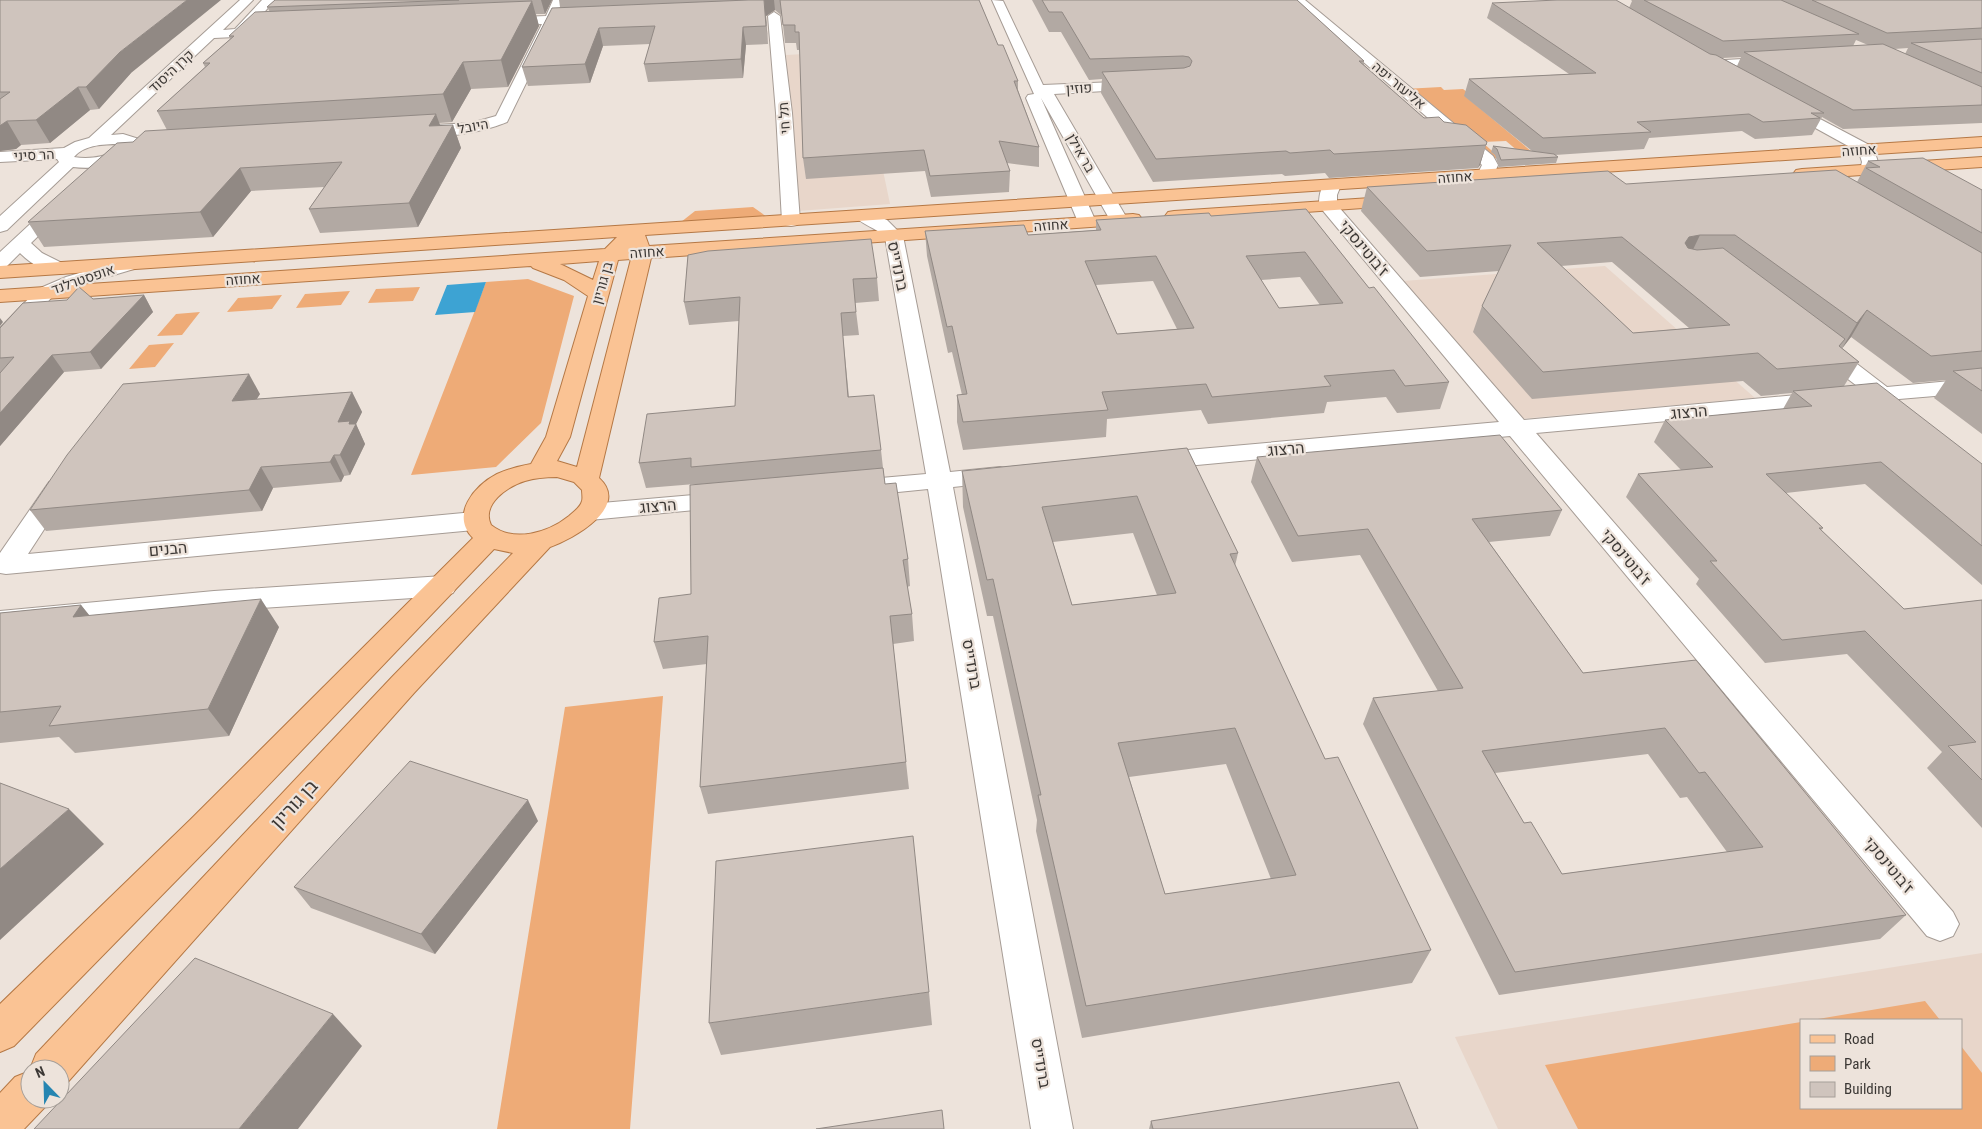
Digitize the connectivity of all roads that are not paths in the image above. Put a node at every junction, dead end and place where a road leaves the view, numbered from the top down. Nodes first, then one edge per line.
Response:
1 (247, 0) edge
2 (269, 0) edge
3 (559, 0) edge
4 (995, 0) edge
5 (1298, 0) edge
6 (775, 11) dead end
7 (600, 18) edge
8 (551, 20) junction
9 (482, 23) edge
10 (285, 31) edge
11 (238, 33) junction
12 (211, 34) junction
13 (224, 46) edge
14 (1693, 55) edge
15 (1793, 60) edge
16 (1710, 64) junction
17 (1734, 78) edge
18 (1152, 84) edge
19 (1038, 90) junction
20 (1773, 99) edge
21 (405, 132) edge
22 (130, 139) junction
23 (95, 141) junction
24 (1982, 142) edge
25 (149, 147) edge
26 (1867, 150) junction
27 (0, 157) edge
28 (68, 157) junction
29 (109, 159) junction
30 (1982, 162) edge
31 (1868, 170) junction
32 (1806, 174) junction
33 (1486, 175) junction
34 (1787, 175) edge
35 (89, 178) edge
36 (1332, 185) junction
37 (1829, 187) edge
38 (75, 191) edge
39 (1417, 200) edge
40 (1109, 201) junction
41 (1079, 202) junction
42 (1328, 206) junction
43 (864, 216) junction
44 (1119, 220) junction
45 (791, 221) junction
46 (1087, 222) junction
47 (0, 226) edge
48 (634, 231) junction
49 (894, 236) junction
50 (20, 243) junction
51 (700, 249) junction
52 (642, 253) junction
53 (610, 255) junction
54 (524, 260) junction
55 (0, 262) edge
56 (127, 265) junction
57 (59, 269) junction
58 (0, 272) edge
59 (633, 292) junction
60 (45, 293) junction
61 (599, 294) junction
62 (0, 296) edge
63 (1810, 339) edge
64 (0, 341) edge
65 (1982, 385) edge
66 (1881, 394) junction
67 (1905, 412) edge
68 (1516, 428) junction
69 (1134, 463) edge
70 (71, 470) edge
71 (540, 470) junction
72 (1017, 474) edge
73 (587, 478) junction
74 (939, 481) junction
75 (832, 490) edge
76 (755, 497) edge
77 (590, 512) junction
78 (482, 530) junction
79 (540, 541) junction
80 (442, 586) junction
81 (0, 621) edge
82 (1940, 924) dead end
83 (0, 1032) edge
84 (60, 1059) edge
85 (20, 1103) edge
86 (0, 1124) edge
87 (1052, 1129) edge

1 - 12 street, קרן היסוד
2 - 11 street
3 - 8 street, היובל
4 - 19 street, בר אילן
5 - 33 street, אליעזר יפה
6 - 45 street, תל חי
7 - 8 street
8 - 9 street
8 - 21 street, היובל
10 - 11 street
11 - 12 street
11 - 13 street
12 - 23 street, קרן היסוד
14 - 16 street
15 - 16 street
16 - 17 street
18 - 19 street, פוזין
19 - 40 street, בר אילן
19 - 41 street, בר אילן
20 - 26 street
22 - 23 street
22 - 25 street
22 - 29 street
23 - 28 street
24 - 26 main road, אחוזה
26 - 31 street
26 - 33 main road, אחוזה
27 - 28 street, הר סיני
28 - 29 street, הר סיני
28 - 47 street
29 - 35 street
30 - 31 main road, אחוזה
31 - 32 main road, אחוזה
32 - 34 main road, אחוזה
32 - 37 street
33 - 36 main road, אחוזה
36 - 40 main road, אחוזה
36 - 42 street, ז'בוטינסקי
38 - 50 street
39 - 42 main road, אחוזה
40 - 41 main road, אחוזה
40 - 44 street, בר אילן
41 - 43 main road, אחוזה
41 - 46 street, בר אילן
42 - 44 main road, אחוזה
42 - 68 street, ז'בוטינסקי
43 - 45 main road, אחוזה
43 - 49 street, ברנדייס
44 - 46 main road, אחוזה
45 - 48 main road, אחוזה
46 - 49 main road, אחוזה
48 - 52 main road
48 - 53 main road, בן גוריון
48 - 56 main road, אחוזה
49 - 51 main road, אחוזה
49 - 74 street, ברנדייס
50 - 55 street
50 - 57 street
51 - 52 main road, אחוזה
51 - 59 main road
52 - 53 main road, אחוזה
52 - 59 main road, בן גוריון
53 - 54 main road, אחוזה
53 - 61 main road, בן גוריון
54 - 60 main road, אחוזה
54 - 61 main road
56 - 57 main road, אחוזה
56 - 60 street, אופסטרלנד
57 - 58 main road, אחוזה
59 - 73 main road, בן גוריון
60 - 62 main road, אחוזה
60 - 64 street, אופסטרלנד
61 - 71 main road, בן גוריון
63 - 66 street
65 - 66 street, הרצוג
66 - 67 street
66 - 68 street, הרצוג
68 - 69 street, הרצוג
68 - 82 street, ז'בוטינסקי
70 - 78 street, הבנים
71 - 73 main road
71 - 78 main road
72 - 74 street
73 - 77 main road
74 - 75 street
74 - 87 street, ברנדייס
76 - 77 street, הרצוג
77 - 79 main road
78 - 79 main road
78 - 80 main road
79 - 84 main road, בן גוריון
80 - 81 street
80 - 83 main road
85 - 86 main road

